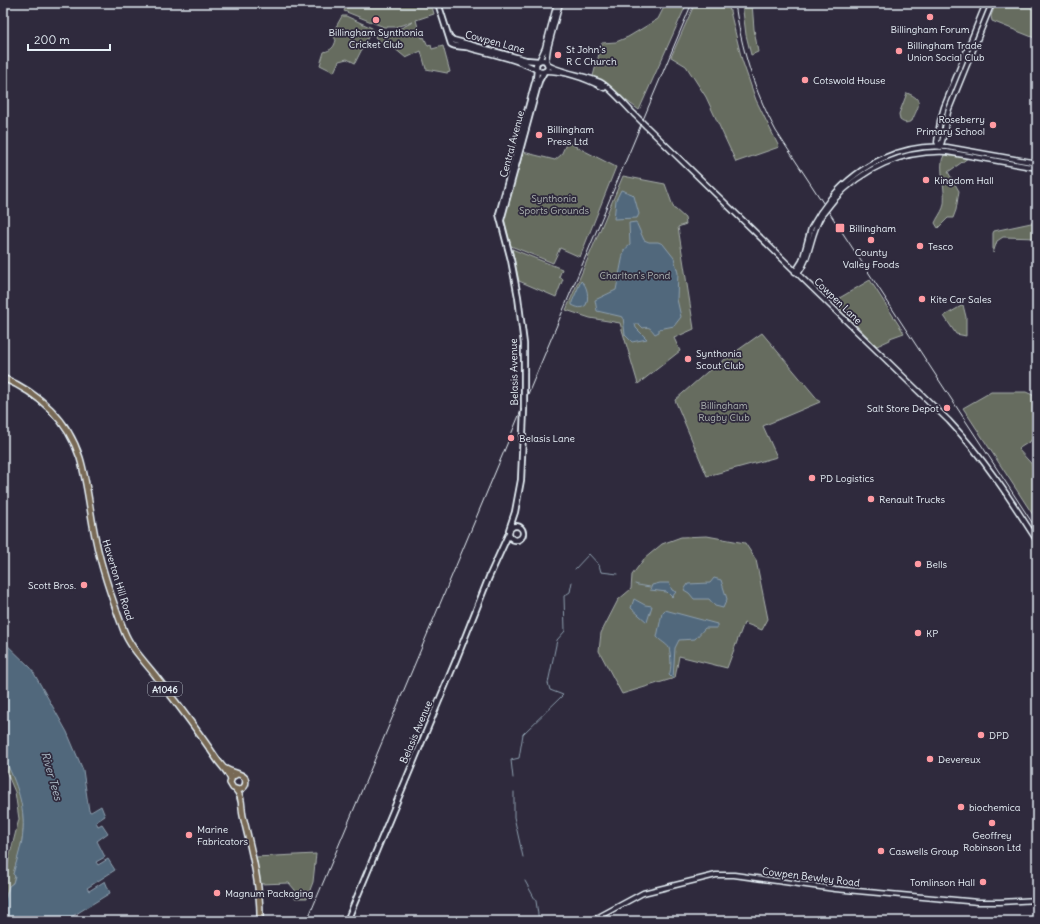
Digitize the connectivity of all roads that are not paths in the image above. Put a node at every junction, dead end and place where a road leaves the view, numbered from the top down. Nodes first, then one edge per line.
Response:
1 (438, 3) edge
2 (557, 3) edge
3 (560, 3) edge
4 (986, 3) edge
5 (992, 3) edge
6 (449, 37) junction
7 (539, 61) junction
8 (547, 63) junction
9 (536, 69) junction
10 (544, 72) junction
11 (580, 77) junction
12 (940, 146) junction
13 (940, 152) junction
14 (1037, 163) edge
15 (874, 165) junction
16 (1037, 168) edge
17 (512, 172) junction
18 (499, 214) joint
19 (500, 221) junction
20 (797, 273) junction
21 (3, 378) edge
22 (515, 512) junction
23 (518, 526) junction
24 (509, 532) junction
25 (515, 540) junction
26 (1037, 541) edge
27 (501, 549) junction
28 (223, 768) junction
29 (237, 774) junction
30 (230, 780) junction
31 (245, 786) junction
32 (236, 790) junction
33 (241, 801) junction
34 (1037, 900) edge
35 (260, 921) edge
36 (347, 921) edge
37 (592, 921) edge

1 - 6 main road
2 - 7 street, Central Avenue
3 - 8 street, Central Avenue
4 - 12 street
5 - 12 street
6 - 7 main road, Cowpen Lane
6 - 9 main road, Cowpen Lane
7 - 8 main road
7 - 9 main road, Central Avenue
8 - 10 main road, Central Avenue
8 - 11 street, Cowpen Lane
9 - 10 main road
9 - 17 main road, Central Avenue
10 - 11 street, Cowpen Lane
10 - 17 main road, Central Avenue
11 - 20 street, Cowpen Lane, bridge
12 - 13 street
12 - 14 street
12 - 15 street
13 - 15 street
13 - 16 street
15 - 20 street, bridge
17 - 18 main road, Central Avenue
17 - 19 main road, Central Avenue
18 - 19 main road, Belasis Avenue
19 - 22 main road, Belasis Avenue, bridge
20 - 26 street, Cowpen Lane
21 - 28 main road, Haverton Hill Road / A1046
22 - 23 main road, Belasis Avenue
22 - 24 main road, Belasis Avenue
23 - 24 main road
23 - 25 main road
24 - 25 main road
24 - 27 main road, Belasis Avenue
25 - 27 main road
27 - 36 main road, Belasis Avenue
28 - 29 main road
28 - 30 main road, Haverton Hill Road / A1046
29 - 30 main road
29 - 31 main road
30 - 32 main road, Haverton Hill Road / A1046
31 - 32 main road
31 - 33 main road, Haverton Hill Road / A1046
32 - 33 main road, Haverton Hill Road / A1046
33 - 35 main road, Haverton Hill Road / A1046
34 - 37 street, Cowpen Bewley Road

